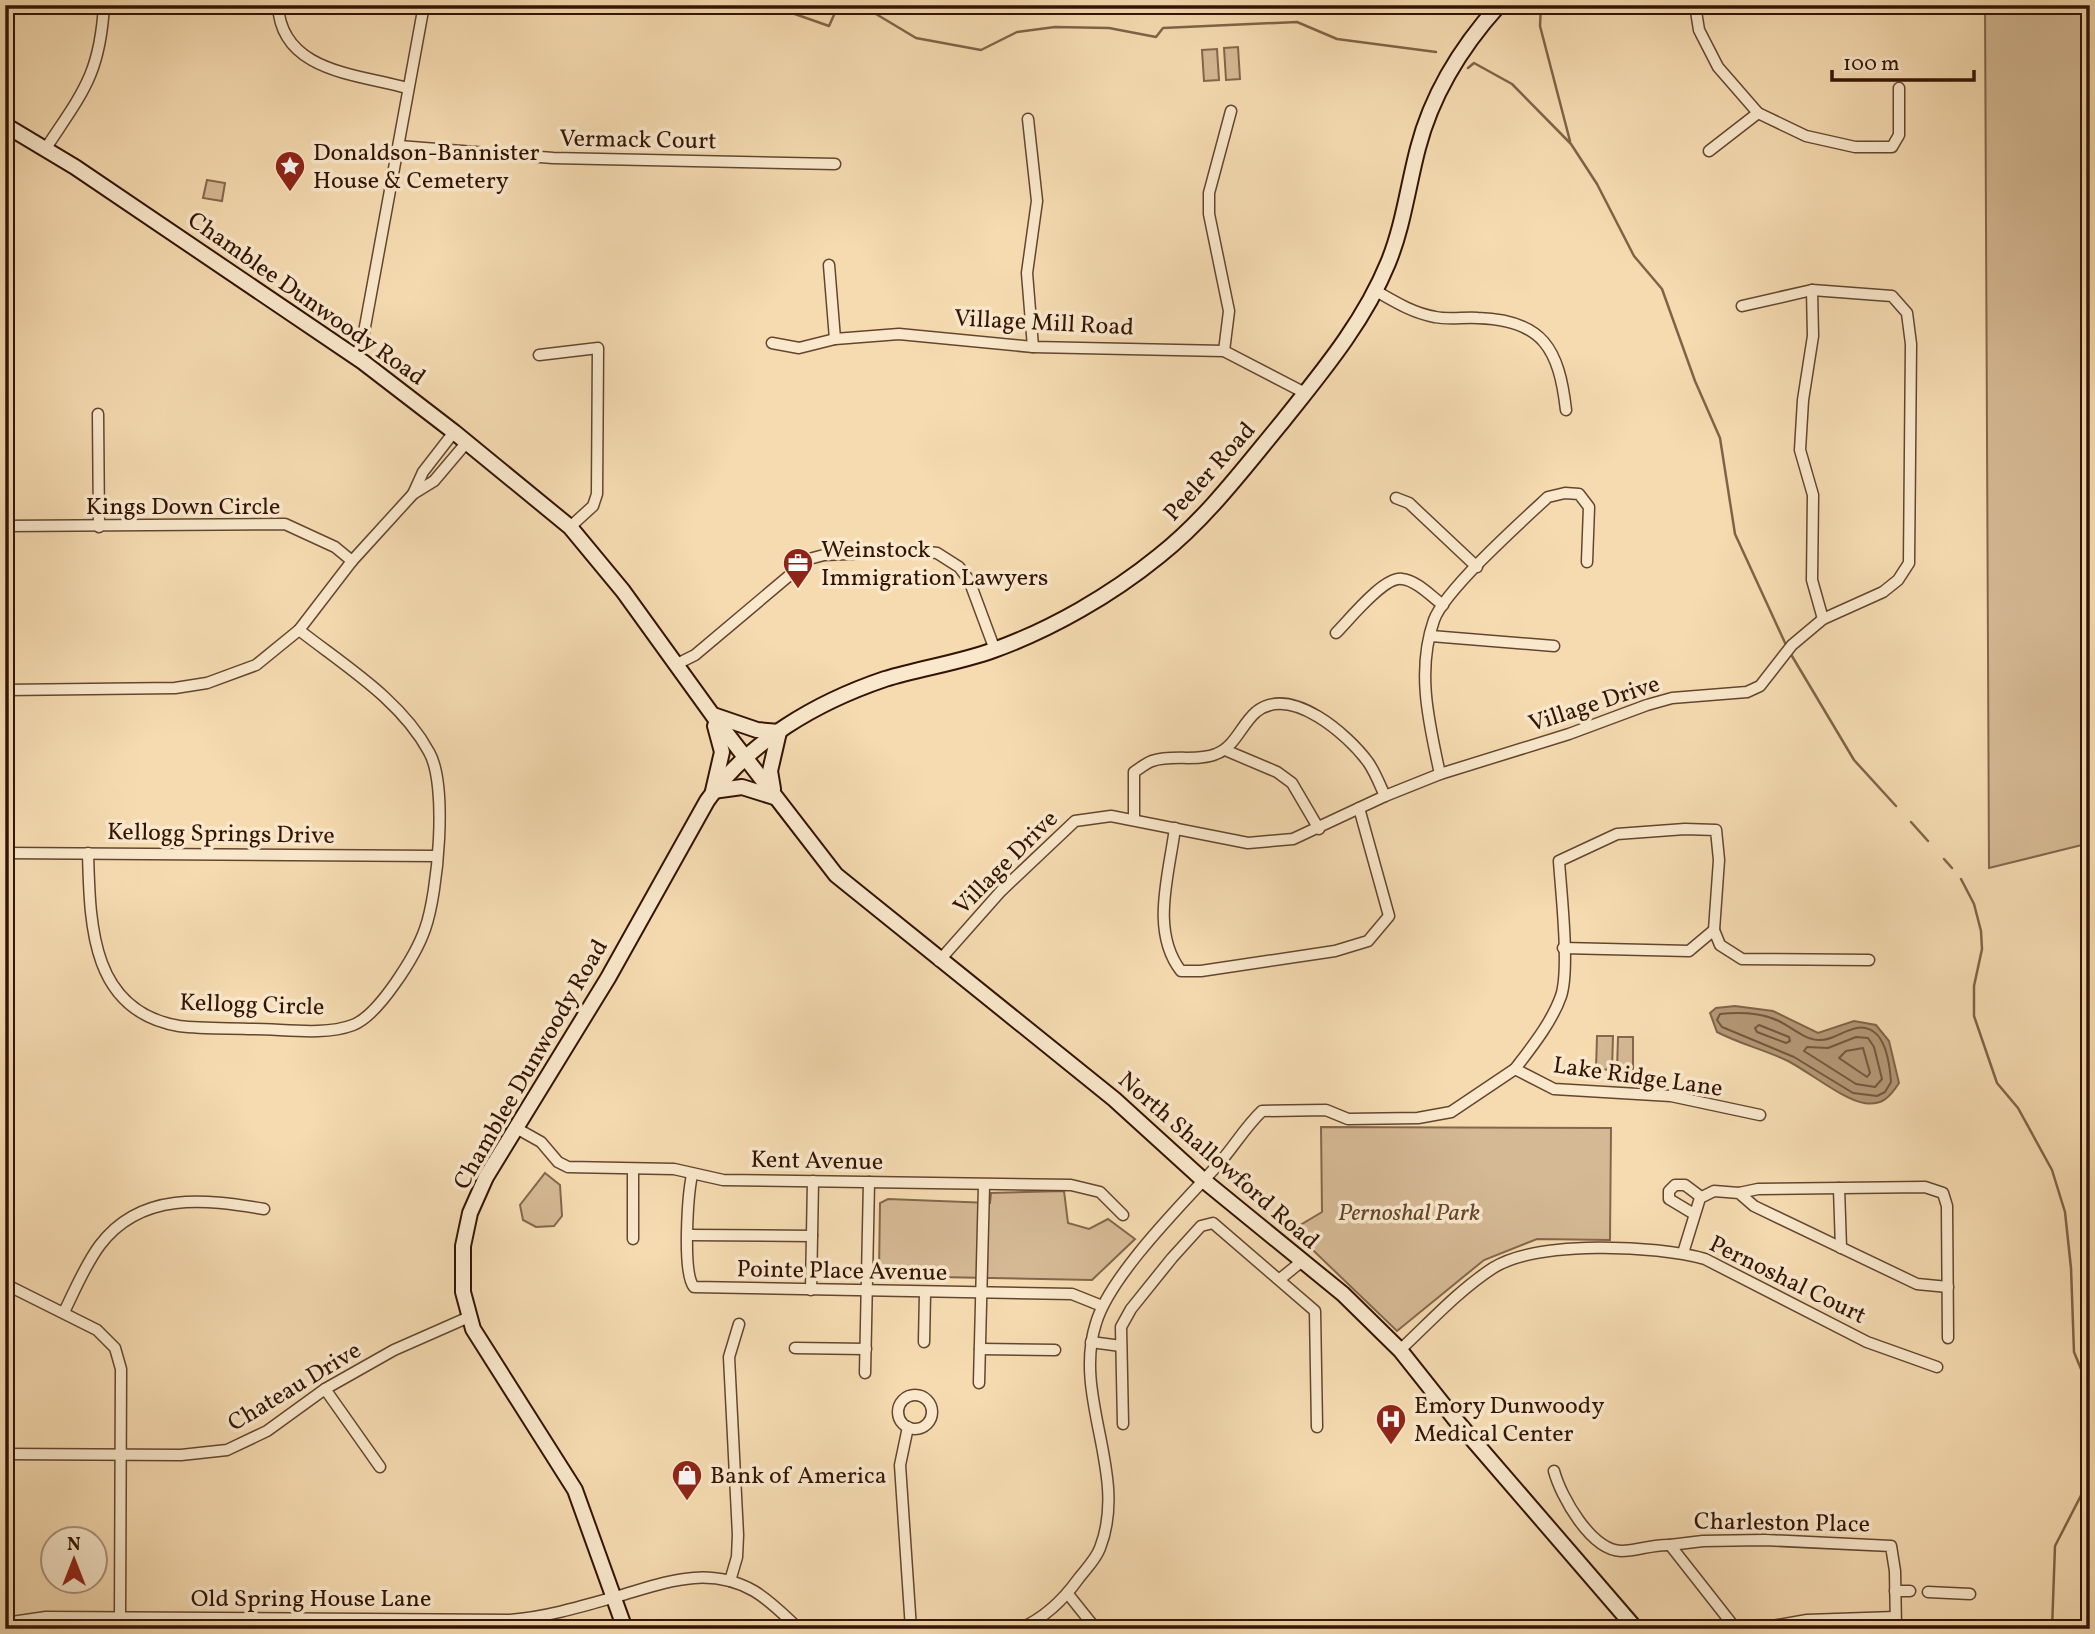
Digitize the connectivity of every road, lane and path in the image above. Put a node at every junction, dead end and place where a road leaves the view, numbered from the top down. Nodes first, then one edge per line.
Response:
1 (104, 5) edge
2 (278, 5) edge
3 (424, 5) edge
4 (1499, 5) edge
5 (1695, 5) edge
6 (407, 88) junction
7 (1899, 89) dead end
8 (1231, 111) dead end
9 (1758, 113) junction
10 (1028, 119) dead end
11 (5, 125) edge
12 (399, 146) junction
13 (46, 148) junction
14 (1709, 151) dead end
15 (835, 164) dead end
16 (830, 265) dead end
17 (1812, 290) junction
18 (1376, 291) junction
19 (1742, 306) dead end
20 (835, 339) junction
21 (772, 343) dead end
22 (1033, 347) junction
23 (1224, 351) junction
24 (539, 355) dead end
25 (355, 357) junction
26 (1305, 393) junction
27 (1566, 410) dead end
28 (98, 414) dead end
29 (454, 432) junction
30 (467, 442) junction
31 (413, 494) junction
32 (1396, 498) dead end
33 (5, 526) edge
34 (99, 527) junction
35 (570, 527) junction
36 (352, 562) junction
37 (1587, 562) dead end
38 (1477, 567) junction
39 (1443, 605) junction
40 (1823, 619) junction
41 (299, 630) junction
42 (1336, 633) dead end
43 (1431, 636) junction
44 (1554, 646) dead end
45 (995, 650) junction
46 (677, 664) junction
47 (5, 690) edge
48 (712, 715) junction
49 (779, 732) junction
50 (1225, 750) junction
51 (745, 757) junction
52 (1440, 774) junction
53 (713, 791) junction
54 (1385, 796) junction
55 (776, 797) junction
56 (1359, 808) junction
57 (1134, 818) junction
58 (1175, 828) junction
59 (1319, 829) junction
60 (5, 853) edge
61 (88, 853) junction
62 (436, 856) junction
63 (1714, 930) junction
64 (1563, 948) junction
65 (1869, 960) dead end
66 (939, 961) junction
67 (1515, 1069) junction
68 (1760, 1115) dead end
69 (516, 1128) junction
70 (633, 1169) junction
71 (692, 1175) junction
72 (1202, 1179) junction
73 (813, 1181) junction
74 (869, 1182) junction
75 (984, 1185) junction
76 (1839, 1188) junction
77 (1739, 1193) junction
78 (1701, 1197) junction
79 (264, 1209) dead end
80 (1694, 1214) junction
81 (1123, 1215) dead end
82 (689, 1235) junction
83 (812, 1237) junction
84 (633, 1238) dead end
85 (1841, 1248) junction
86 (1683, 1253) junction
87 (1301, 1262) junction
88 (1280, 1279) junction
89 (2090, 1279) edge
90 (5, 1283) edge
91 (1948, 1287) junction
92 (811, 1290) junction
93 (867, 1290) junction
94 (925, 1293) junction
95 (982, 1293) junction
96 (2090, 1302) edge
97 (1102, 1306) junction
98 (64, 1312) junction
99 (469, 1317) junction
100 (739, 1324) dead end
101 (1948, 1338) dead end
102 (923, 1342) dead end
103 (1091, 1342) junction
104 (1121, 1346) junction
105 (795, 1348) dead end
106 (866, 1349) junction
107 (980, 1349) junction
108 (1055, 1350) dead end
109 (1400, 1350) junction
110 (1937, 1367) dead end
111 (865, 1373) dead end
112 (979, 1383) dead end
113 (325, 1389) junction
114 (1123, 1424) dead end
115 (908, 1427) dead end
116 (1317, 1427) dead end
117 (5, 1454) edge
118 (122, 1456) junction
119 (380, 1466) dead end
120 (1554, 1471) dead end
121 (1670, 1545) junction
122 (730, 1581) junction
123 (1895, 1591) junction
124 (1910, 1591) dead end
125 (1928, 1592) dead end
126 (1068, 1594) junction
127 (1970, 1594) dead end
128 (615, 1597) junction
129 (1895, 1617) junction
130 (120, 1618) junction
131 (5, 1623) edge
132 (212, 1624) edge
133 (625, 1629) edge
134 (799, 1629) edge
135 (911, 1629) edge
136 (1019, 1629) edge
137 (1096, 1629) edge
138 (1636, 1629) edge
139 (1736, 1629) edge
140 (1755, 1629) edge
141 (1896, 1629) edge

1 - 13 street
2 - 6 street
3 - 6 street
4 - 18 street, Peeler Road
5 - 9 street
6 - 12 street
7 - 9 street
8 - 23 street
9 - 14 street
10 - 22 street
11 - 13 street, Chamblee Dunwoody Road
12 - 15 street, Vermack Court
12 - 25 street
13 - 25 street, Chamblee Dunwoody Road
16 - 20 street
17 - 19 street, Village Drive
17 - 40 street
17 - 40 street, Village Drive
18 - 26 street, Peeler Road
18 - 27 street
20 - 21 street, Village Mill Road
20 - 22 street, Village Mill Road
22 - 23 street, Village Mill Road
23 - 26 street, Village Mill Road
24 - 35 street
25 - 29 street, Chamblee Dunwoody Road
26 - 45 street, Peeler Road
28 - 34 street
29 - 30 street, Chamblee Dunwoody Road
29 - 31 street
30 - 31 street
30 - 35 street, Chamblee Dunwoody Road
31 - 36 street
32 - 38 street
33 - 34 street, Kings Down Circle
34 - 36 street, Kings Down Circle
35 - 46 street, Chamblee Dunwoody Road
36 - 41 street
37 - 38 street
38 - 39 street
39 - 42 street
39 - 43 street
40 - 52 street, Village Drive
41 - 47 street
41 - 62 street, Kellogg Circle
43 - 44 street
43 - 52 street
45 - 46 street
45 - 49 street, Peeler Road
46 - 48 street
48 - 49 street
48 - 51 street
48 - 53 street
49 - 51 street, Peeler Road
49 - 55 street
50 - 54 street
50 - 57 street
50 - 59 street
51 - 53 street, Chamblee Dunwoody Road
51 - 55 street, North Shallowford Road
52 - 54 street, Village Drive
53 - 55 street
53 - 69 street, Chamblee Dunwoody Road
54 - 56 street, Village Drive
55 - 66 street, North Shallowford Road
56 - 58 street
56 - 59 street, Village Drive
57 - 58 street, Village Drive
57 - 66 street, Village Drive
58 - 59 street, Village Drive
60 - 61 street, Kellogg Springs Drive
61 - 62 street, Kellogg Springs Drive
61 - 62 street, Kellogg Circle
63 - 64 street
63 - 64 street, Lake Ridge Lane
63 - 65 street
64 - 67 street, Lake Ridge Lane
66 - 72 street, North Shallowford Road
67 - 68 street, Lake Ridge Lane
67 - 72 street, Lake Ridge Lane
69 - 70 street, Kent Avenue
69 - 99 street, Chamblee Dunwoody Road
70 - 71 street, Kent Avenue
70 - 84 street
71 - 73 street, Kent Avenue
71 - 82 street, Pointe Place Avenue
72 - 87 street, North Shallowford Road
72 - 97 street
73 - 74 street, Kent Avenue
73 - 83 street
74 - 75 street, Kent Avenue
74 - 93 street
75 - 81 street, Kent Avenue
75 - 95 street
76 - 77 street
76 - 85 street
76 - 91 street
77 - 78 street
77 - 85 street
78 - 80 street
78 - 80 street
79 - 98 street
80 - 86 street
82 - 83 street
82 - 92 street, Pointe Place Avenue
83 - 92 street
85 - 91 street
86 - 109 street, Pernoshal Court
86 - 110 street, Pernoshal Court
87 - 88 street
87 - 109 street, North Shallowford Road
88 - 104 street
88 - 116 street
89 - 96 street
90 - 98 street
91 - 101 street
92 - 93 street, Pointe Place Avenue
93 - 94 street, Pointe Place Avenue
93 - 106 street
94 - 95 street, Pointe Place Avenue
94 - 102 street
95 - 97 street, Pointe Place Avenue
95 - 107 street
97 - 103 street
98 - 118 street
99 - 113 street, Chateau Drive
99 - 128 street, Chamblee Dunwoody Road
100 - 122 street
103 - 104 street
103 - 126 street
104 - 114 street
105 - 106 street
106 - 111 street
107 - 108 street
107 - 112 street
109 - 138 street, North Shallowford Road
113 - 118 street, Chateau Drive
113 - 119 street
115 - 135 street
117 - 118 street, Chateau Drive
118 - 130 street
120 - 121 street, Charleston Place
121 - 123 street, Charleston Place
121 - 139 street, Charleston Place
122 - 128 street, Old Spring House Lane
122 - 134 street
123 - 124 street
123 - 129 street, Charleston Place
125 - 127 street
126 - 136 street
126 - 137 street
128 - 132 street, Old Spring House Lane
128 - 133 street, Chamblee Dunwoody Road
129 - 140 street
129 - 141 street, Charleston Place
130 - 131 street, Old Spring House Lane
130 - 132 street, Old Spring House Lane

